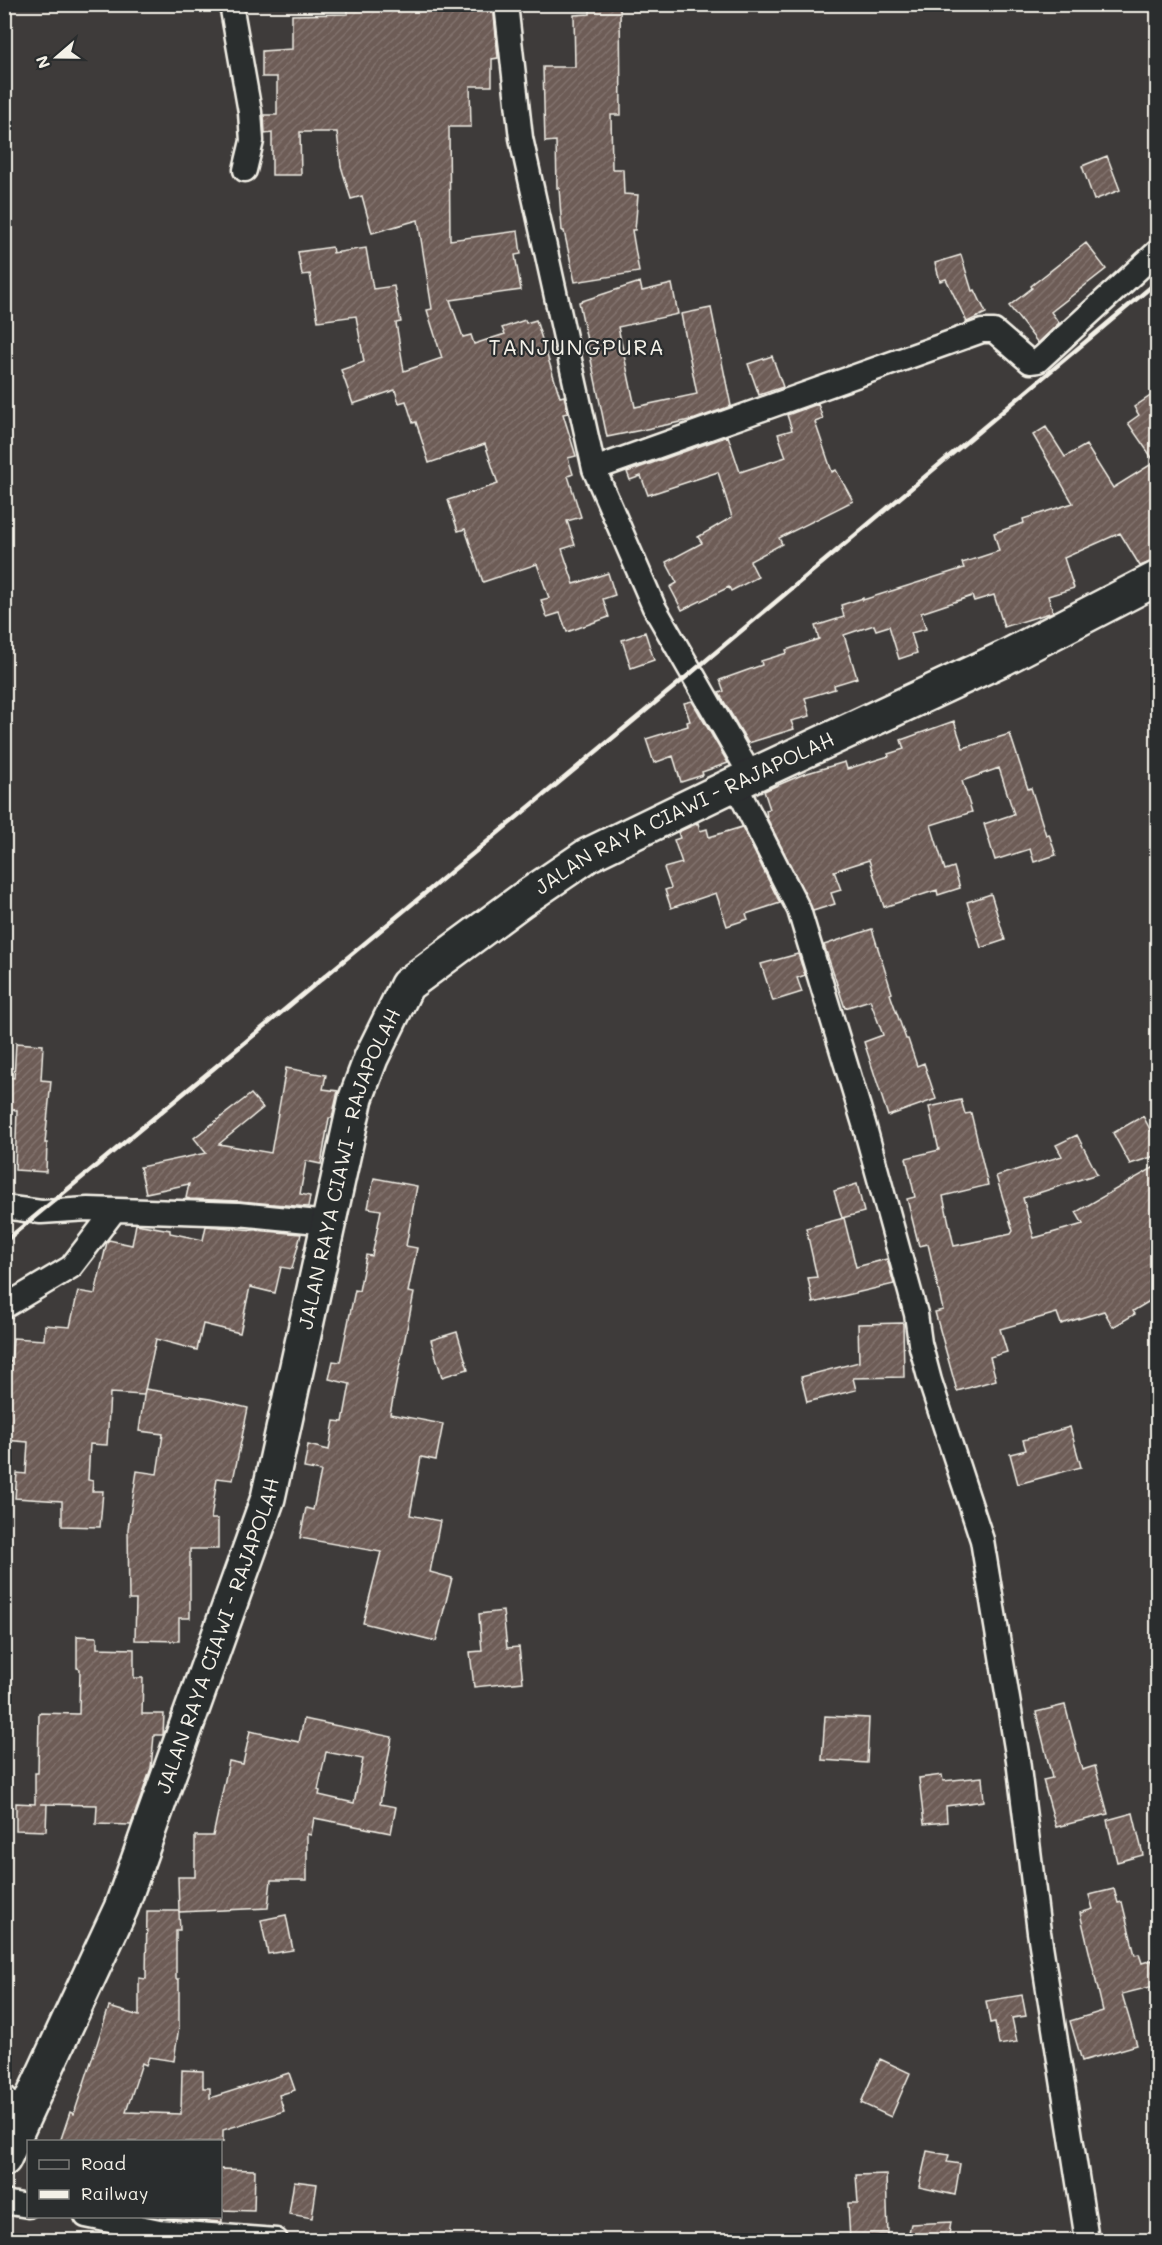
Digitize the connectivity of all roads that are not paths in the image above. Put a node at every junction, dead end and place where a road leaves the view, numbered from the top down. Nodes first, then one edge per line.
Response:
1 (231, 4) edge
2 (506, 4) edge
3 (245, 170) dead end
4 (1158, 251) edge
5 (594, 469) junction
6 (1158, 578) edge
7 (743, 780) junction
8 (114, 1211) junction
9 (8, 1212) edge
10 (328, 1223) junction
11 (4, 1307) edge
12 (14, 2106) edge
13 (4, 2159) edge
14 (4, 2202) edge
15 (27, 2206) edge
16 (91, 2218) edge
17 (276, 2241) edge
18 (1088, 2241) edge

1 - 3 street
2 - 5 street
4 - 5 street
5 - 7 street
6 - 7 highway, JALAN RAYA CIAWI - RAJAPOLAH
7 - 10 highway, JALAN RAYA CIAWI - RAJAPOLAH
7 - 18 street
8 - 9 street
8 - 10 street
8 - 11 street
10 - 12 highway, JALAN RAYA CIAWI - RAJAPOLAH
12 - 13 highway, JALAN RAYA CIAWI - RAJAPOLAH
14 - 15 street
16 - 17 street

